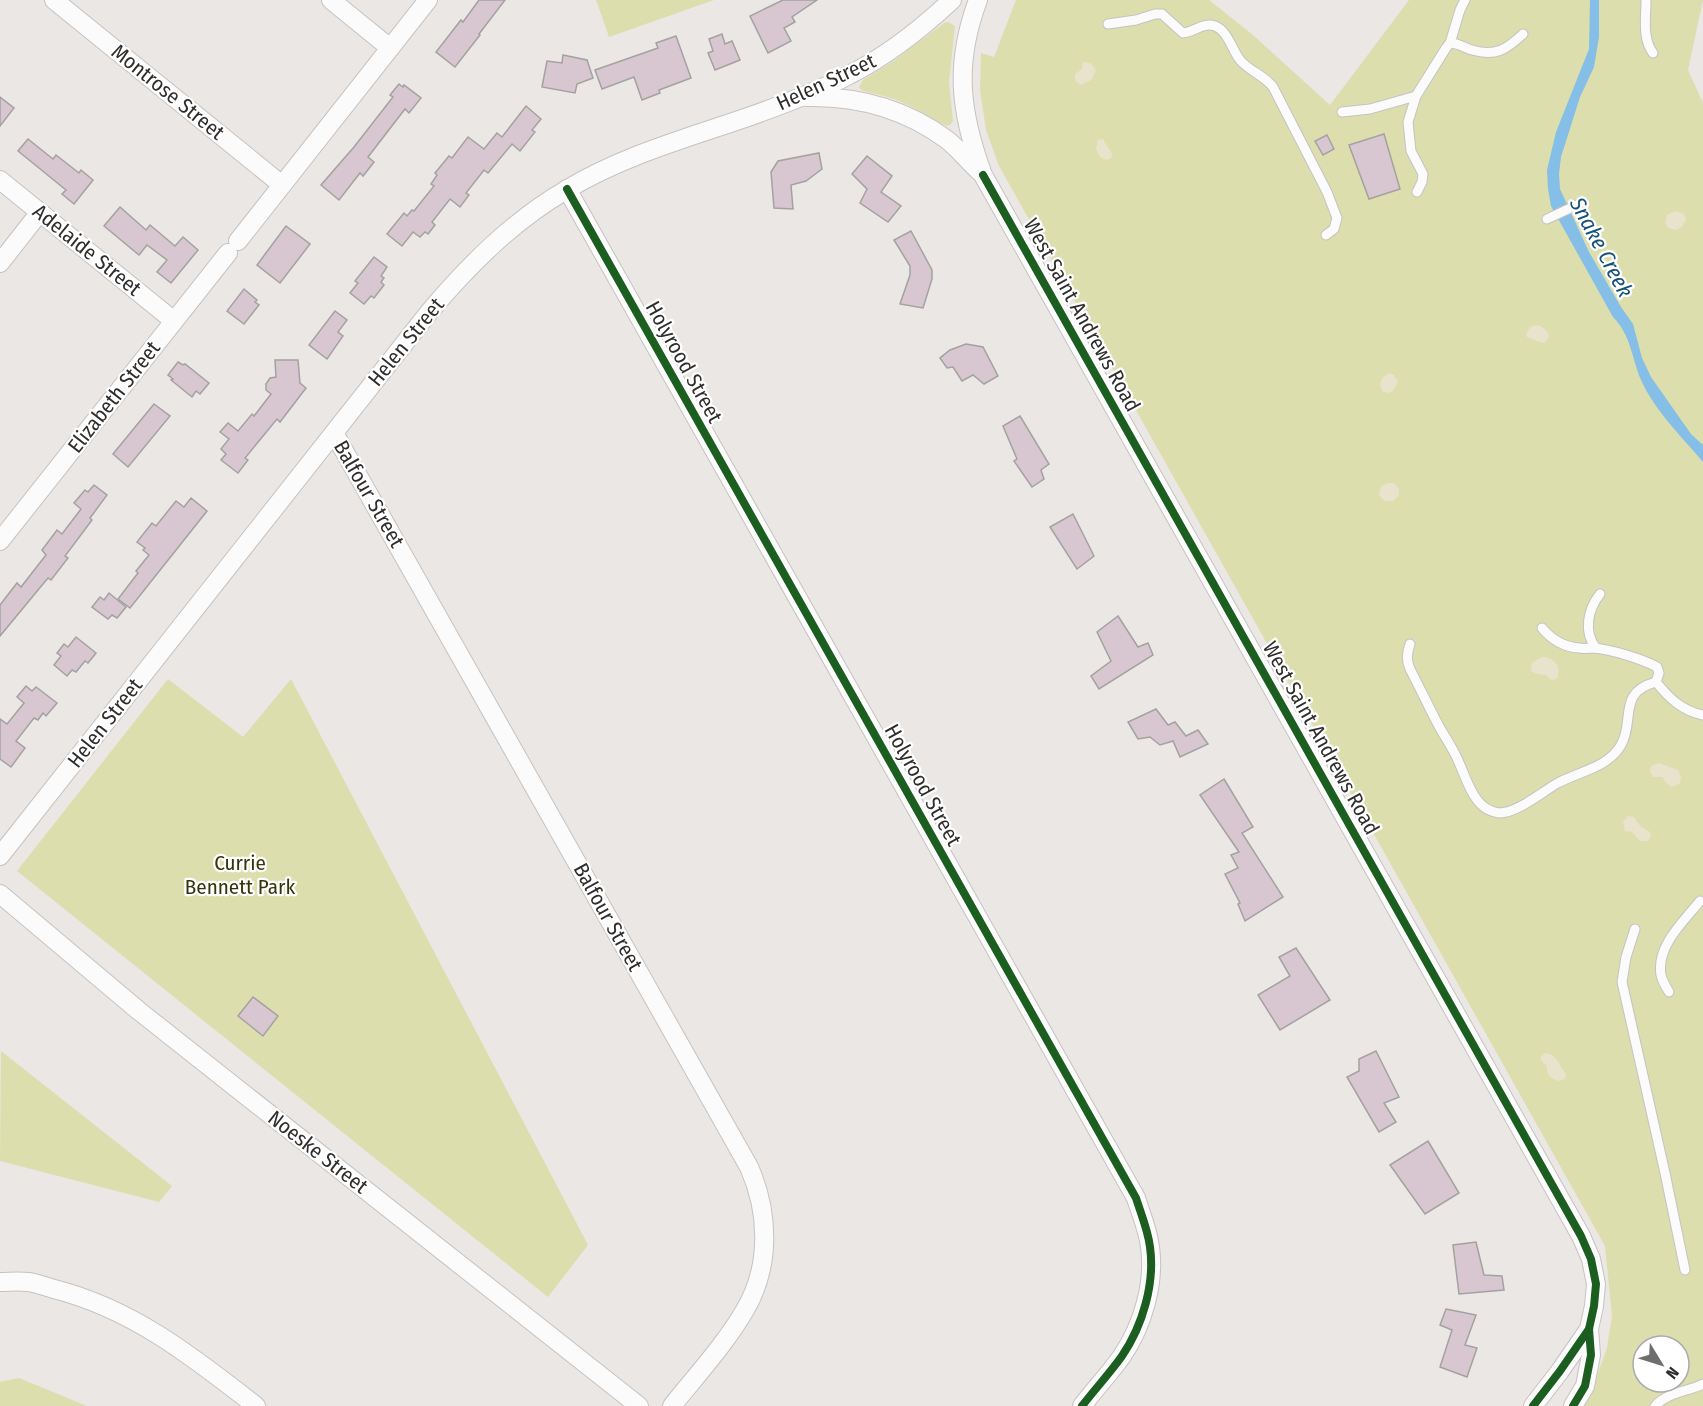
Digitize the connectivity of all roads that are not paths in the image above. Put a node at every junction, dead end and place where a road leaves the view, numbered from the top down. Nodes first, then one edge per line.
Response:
1 (54, 0) edge
2 (331, 0) edge
3 (428, 0) edge
4 (952, 0) edge
5 (978, 0) edge
6 (1465, 0) edge
7 (1646, 0) edge
8 (1108, 24) dead end
9 (1523, 34) dead end
10 (1450, 43) junction
11 (390, 48) junction
12 (1653, 53) dead end
13 (1416, 96) junction
14 (800, 97) junction
15 (1342, 111) dead end
16 (982, 175) junction
17 (0, 180) edge
18 (282, 185) junction
19 (567, 189) junction
20 (1417, 192) dead end
21 (1579, 204) dead end
22 (40, 212) junction
23 (1550, 217) dead end
24 (1326, 235) dead end
25 (0, 262) edge
26 (174, 321) junction
27 (334, 433) junction
28 (0, 541) edge
29 (1600, 594) dead end
30 (1542, 628) dead end
31 (1410, 644) dead end
32 (1596, 648) junction
33 (1656, 682) junction
34 (1703, 715) edge
35 (0, 856) edge
36 (0, 894) edge
37 (1700, 901) dead end
38 (1635, 929) dead end
39 (1669, 992) dead end
40 (1685, 1270) dead end
41 (0, 1282) edge
42 (1589, 1329) junction
43 (1703, 1384) edge
44 (256, 1406) edge
45 (639, 1406) edge
46 (672, 1406) edge
47 (1082, 1406) edge
48 (1533, 1406) edge
49 (1573, 1406) edge
50 (1655, 1406) edge

1 - 18 street, Montrose Street
2 - 11 street
3 - 11 street, Elizabeth Street
4 - 14 street, Helen Street
5 - 16 street, West Saint Andrews Road
6 - 10 lane
7 - 12 lane
8 - 24 lane
9 - 10 lane
10 - 13 lane
11 - 18 street, Elizabeth Street
13 - 15 lane
13 - 20 lane
14 - 16 street, West Saint Andrews Road
14 - 19 street, Helen Street
16 - 42 street, West Saint Andrews Road
17 - 22 street, Adelaide Street
18 - 26 street, Elizabeth Street
19 - 27 street, Helen Street
19 - 47 street, Holyrood Street
21 - 23 lane
22 - 25 street
22 - 26 street, Adelaide Street
26 - 28 street, Elizabeth Street
27 - 35 street, Helen Street
27 - 46 street, Balfour Street
29 - 32 lane
30 - 32 lane
31 - 33 lane
32 - 33 lane
33 - 34 lane
36 - 45 street, Noeske Street
37 - 39 lane
38 - 40 lane
41 - 44 street
42 - 48 street, West Saint Andrews Road
42 - 49 street, West Saint Andrews Road
43 - 50 lane

